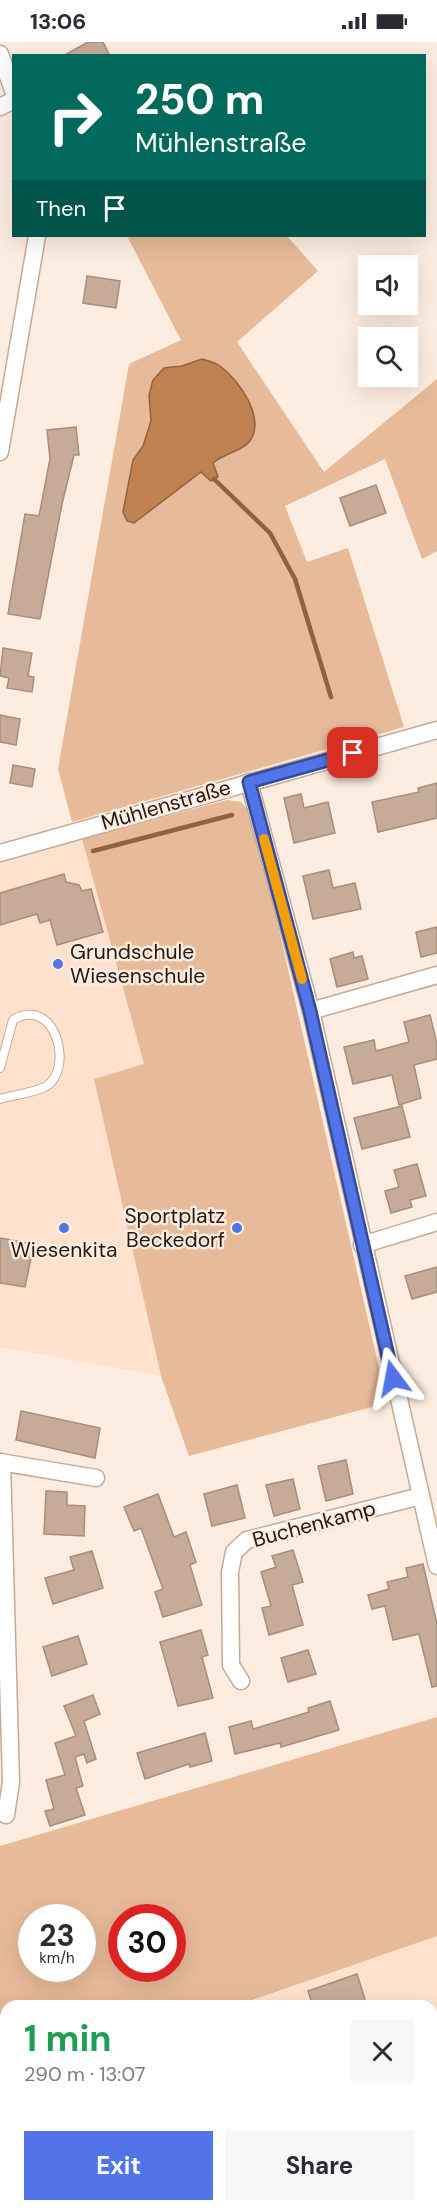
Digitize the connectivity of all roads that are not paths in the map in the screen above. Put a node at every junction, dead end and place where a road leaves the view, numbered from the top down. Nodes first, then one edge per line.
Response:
1 (0, 54) edge
2 (12, 87) edge
3 (37, 237) edge
4 (0, 452) edge
5 (437, 730) edge
6 (249, 782) junction
7 (0, 853) edge
8 (437, 975) edge
9 (310, 1011) junction
10 (0, 1068) edge
11 (0, 1099) edge
12 (437, 1222) edge
13 (362, 1245) junction
14 (1, 1462) edge
15 (96, 1478) dead end
16 (421, 1496) junction
17 (437, 1566) edge
18 (241, 1681) dead end
19 (6, 1815) dead end

1 - 2 street
3 - 4 street
5 - 6 street, Mühlenstraße
6 - 7 street, Mühlenstraße
6 - 9 street
8 - 9 street
9 - 13 street
10 - 11 lane
12 - 13 street
13 - 16 street
14 - 15 street
14 - 19 street
16 - 17 street
16 - 18 street, Buchenkamp

